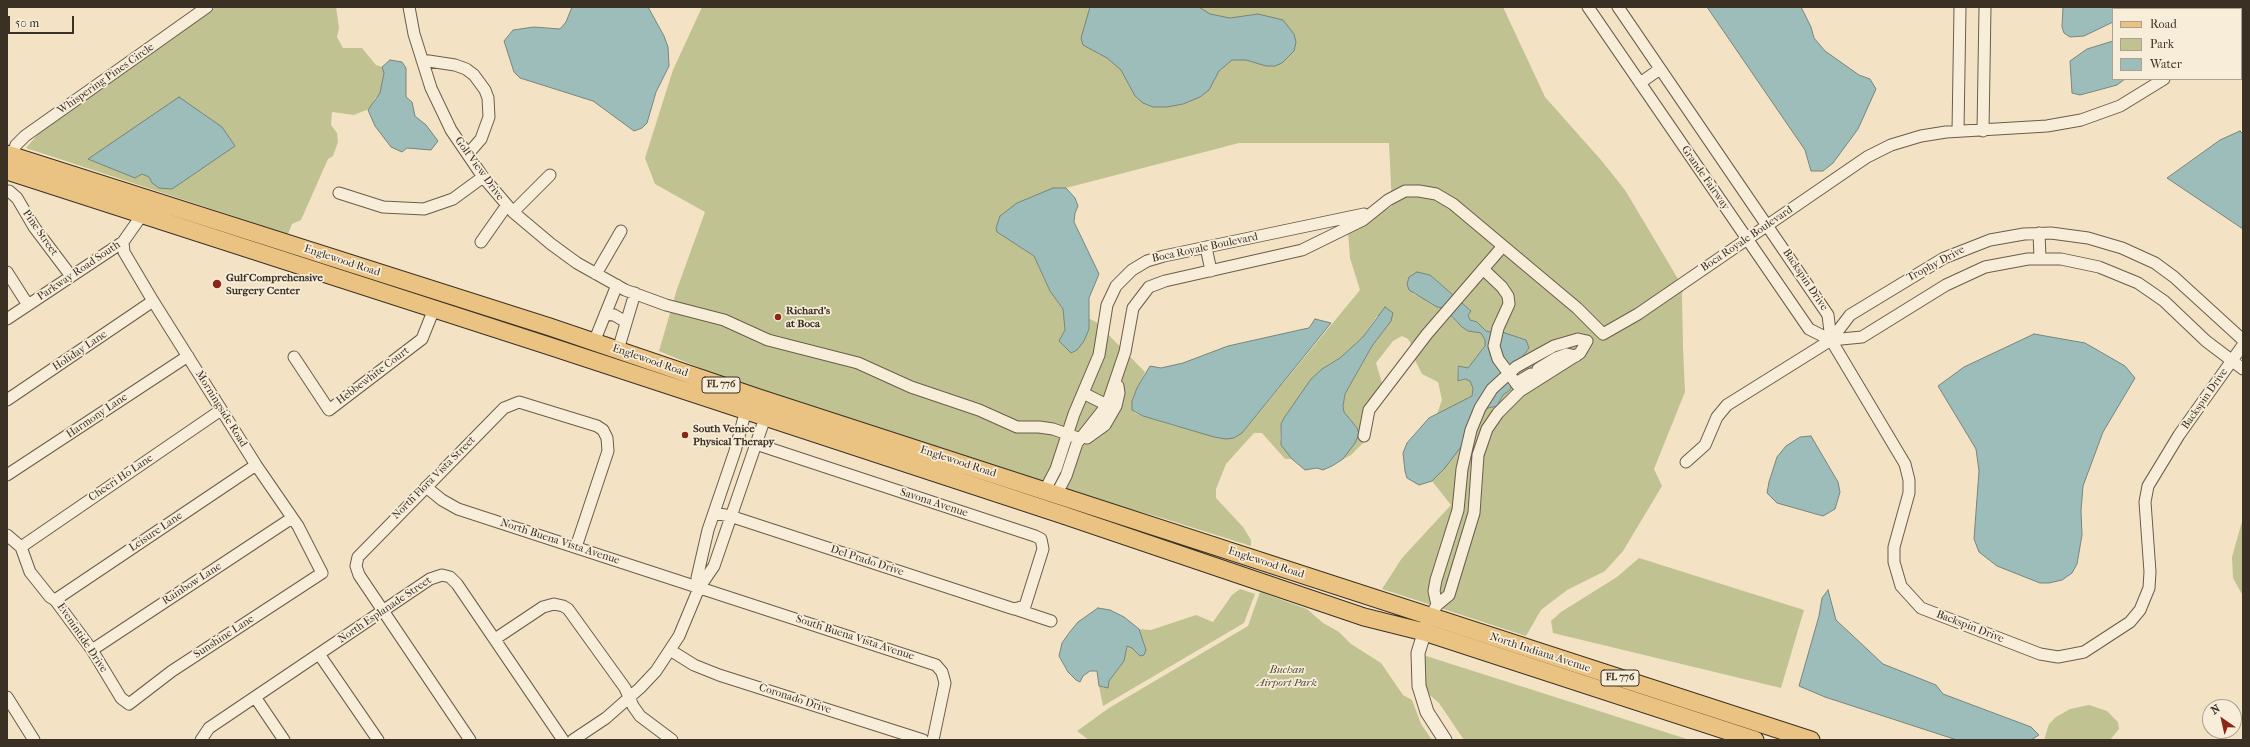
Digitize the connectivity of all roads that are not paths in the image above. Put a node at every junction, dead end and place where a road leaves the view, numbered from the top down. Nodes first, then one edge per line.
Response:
1 (207, 7) edge
2 (409, 7) edge
3 (1588, 7) edge
4 (1618, 7) edge
5 (1960, 7) edge
6 (1985, 7) edge
7 (422, 60) junction
8 (1660, 69) junction
9 (2162, 80) edge
10 (1640, 83) junction
11 (1983, 130) junction
12 (1958, 132) junction
13 (468, 154) junction
14 (10, 164) edge
15 (550, 176) dead end
16 (483, 177) junction
17 (8, 192) edge
18 (339, 193) dead end
19 (510, 209) junction
20 (1374, 210) junction
21 (142, 215) junction
22 (1767, 225) junction
23 (621, 231) dead end
24 (2039, 233) junction
25 (1747, 239) junction
26 (123, 242) junction
27 (481, 242) dead end
28 (1503, 246) junction
29 (1206, 247) junction
30 (2040, 258) junction
31 (1483, 269) junction
32 (1211, 271) junction
33 (7, 272) edge
34 (596, 274) junction
35 (71, 276) junction
36 (618, 285) junction
37 (635, 293) junction
38 (153, 301) junction
39 (28, 305) junction
40 (434, 309) junction
41 (606, 314) junction
42 (7, 319) edge
43 (626, 322) junction
44 (1603, 334) junction
45 (1831, 340) junction
46 (2243, 340) edge
47 (1587, 341) junction
48 (2243, 345) edge
49 (606, 346) junction
50 (1553, 353) junction
51 (188, 356) junction
52 (1576, 356) junction
53 (294, 357) dead end
54 (2231, 361) junction
55 (601, 364) junction
56 (2243, 369) edge
57 (1509, 373) junction
58 (1117, 381) junction
59 (1519, 387) junction
60 (1083, 393) junction
61 (750, 395) junction
62 (7, 400) edge
63 (770, 402) junction
64 (1107, 405) junction
65 (221, 410) junction
66 (745, 411) junction
67 (766, 418) junction
68 (1067, 434) junction
69 (1364, 436) dead end
70 (1079, 441) junction
71 (756, 444) junction
72 (1686, 462) dead end
73 (256, 465) junction
74 (7, 476) edge
75 (958, 481) junction
76 (426, 487) junction
77 (1051, 492) junction
78 (714, 513) junction
79 (730, 516) junction
80 (292, 518) junction
81 (7, 535) edge
82 (21, 547) junction
83 (576, 547) junction
84 (322, 573) joint
85 (699, 588) junction
86 (55, 600) junction
87 (1017, 609) junction
88 (1434, 610) junction
89 (382, 611) junction
90 (1051, 621) dead end
91 (1424, 632) junction
92 (495, 639) junction
93 (92, 650) junction
94 (670, 650) junction
95 (319, 654) junction
96 (7, 697) edge
97 (255, 697) junction
98 (630, 698) junction
99 (129, 704) joint
100 (34, 740) edge
101 (200, 740) edge
102 (284, 740) edge
103 (378, 740) edge
104 (470, 740) edge
105 (563, 740) edge
106 (573, 740) edge
107 (672, 740) edge
108 (923, 740) edge
109 (933, 740) edge
110 (1445, 740) edge
111 (1755, 740) edge
112 (1811, 740) edge

1 - 14 street, Whispering Pines Circle
2 - 7 street, Golf View Drive
3 - 10 street, Grande Fairway
4 - 8 street
5 - 12 street
6 - 11 street
7 - 13 street, Golf View Drive
7 - 13 street
8 - 10 street
8 - 22 street
9 - 11 street, Boca Royale Boulevard
10 - 25 street, Grande Fairway
11 - 12 street, Boca Royale Boulevard
12 - 22 street, Boca Royale Boulevard
13 - 16 street, Golf View Drive
14 - 17 street, Whispering Pines Circle
14 - 21 main road, Englewood Road / FL 776
14 - 49 main road, Englewood Road / FL 776
15 - 19 street
16 - 18 street
16 - 19 street, Golf View Drive
17 - 35 street, Pine Street
19 - 27 street
19 - 34 street, Golf View Drive
20 - 28 street, Boca Royale Boulevard
20 - 29 street, Boca Royale Boulevard
20 - 32 street, Boca Royale Boulevard
21 - 26 street, Parkway Road South
21 - 40 main road, Englewood Road / FL 776
22 - 25 street, Boca Royale Boulevard
22 - 45 street, Backspin Drive
23 - 34 street
24 - 30 street
24 - 45 street, Trophy Drive
24 - 46 street, Trophy Drive
25 - 44 street, Boca Royale Boulevard
25 - 45 street, Grande Fairway
26 - 35 street, Parkway Road South
26 - 38 street, Morningside Road
28 - 31 street
28 - 44 street, Boca Royale Boulevard
29 - 32 street
29 - 60 street, Boca Royale Boulevard
30 - 45 street, Trophy Drive
30 - 54 street, Trophy Drive
31 - 57 street
31 - 69 street
32 - 58 street, Boca Royale Boulevard
33 - 39 street
34 - 36 street, Golf View Drive
35 - 39 street, Parkway Road South
36 - 37 street, Golf View Drive
36 - 41 street
37 - 43 street
37 - 68 street, Golf View Drive
38 - 51 street, Morningside Road
38 - 62 street, Holiday Lane
39 - 42 street, Parkway Road South
40 - 53 street, Hebbewhite Court
40 - 55 main road, Englewood Road / FL 776
41 - 43 street
41 - 49 street
43 - 49 street
44 - 47 street
45 - 54 street, Backspin Drive
45 - 72 street, Trophy Drive
47 - 50 street
47 - 52 street
48 - 54 street, Backspin Drive
49 - 55 main road
49 - 61 main road, Englewood Road / FL 776
50 - 52 street
50 - 57 street
50 - 59 street
51 - 65 street, Morningside Road
51 - 74 street, Harmony Lane
52 - 59 street
54 - 56 street, Trophy Drive
55 - 66 main road, Englewood Road / FL 776
57 - 59 street
57 - 88 street
58 - 64 street, Boca Royale Boulevard
58 - 70 street
59 - 88 street
60 - 64 street
60 - 68 street, Boca Royale Boulevard
61 - 63 main road, Englewood Road / FL 776
61 - 66 street
63 - 67 street
63 - 77 main road, Englewood Road / FL 776
64 - 70 street, Boca Royale Boulevard
65 - 73 street, Morningside Road
65 - 82 street, Cheeri Ho Lane
66 - 67 main road, Englewood Road / FL 776
66 - 78 street
67 - 71 street
67 - 75 main road, Englewood Road / FL 776
68 - 70 street, Golf View Drive
68 - 77 street, Boca Royale Boulevard
70 - 77 street, Boca Royale Boulevard
71 - 79 street
71 - 87 street, Savona Avenue
73 - 80 street, Morningside Road
73 - 86 street, Leisure Lane
75 - 77 main road
75 - 91 main road, Englewood Road / FL 776
76 - 83 street, North Buena Vista Avenue
76 - 83 street, North Flora Vista Street
76 - 89 street, North Flora Vista Street
77 - 88 main road, Englewood Road / FL 776
78 - 79 street, Del Prado Drive
78 - 85 street
79 - 85 street
79 - 87 street, Del Prado Drive
80 - 84 street, Morningside Road
80 - 93 street, Rainbow Lane
81 - 82 street, Evenintide Drive
82 - 86 street, Evenintide Drive
83 - 85 street, North Buena Vista Avenue
84 - 99 street, Sunshine Lane
85 - 94 street
85 - 109 street, South Buena Vista Avenue
86 - 93 street, Evenintide Drive
87 - 90 street, Del Prado Drive
88 - 91 street
88 - 112 main road, North Indiana Avenue / FL 776
89 - 92 street, North Esplanade Street
89 - 95 street, North Esplanade Street
89 - 104 street, North Flora Vista Street
91 - 110 street
91 - 111 main road, North Indiana Avenue / FL 776
92 - 98 street
92 - 105 street, North Esplanade Street
93 - 99 street, Evenintide Drive
94 - 98 street
94 - 108 street, Coronado Drive
95 - 97 street, North Esplanade Street
95 - 103 street
96 - 100 street
97 - 101 street, North Esplanade Street
97 - 102 street
98 - 106 street
98 - 107 street

